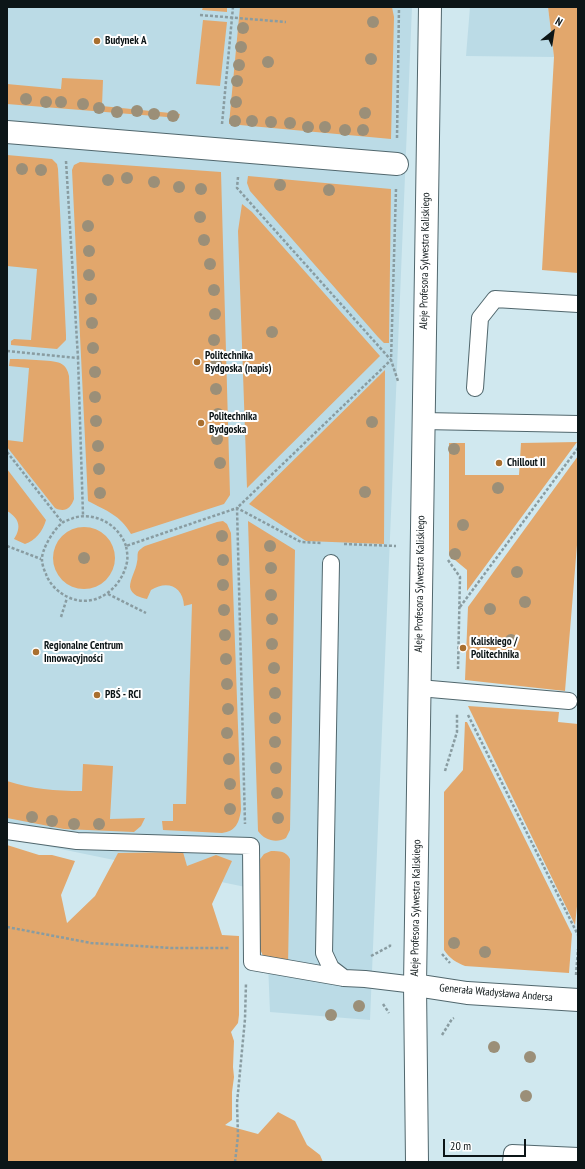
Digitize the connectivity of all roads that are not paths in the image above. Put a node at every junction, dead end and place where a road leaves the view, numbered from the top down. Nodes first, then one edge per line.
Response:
1 (430, 7) edge
2 (7, 132) edge
3 (396, 164) road end
4 (578, 304) edge
5 (474, 388) dead end
6 (423, 421) junction
7 (578, 424) edge
8 (331, 563) dead end
9 (419, 688) junction
10 (569, 701) dead end
11 (7, 831) edge
12 (344, 978) junction
13 (415, 985) junction
14 (578, 1000) edge
15 (578, 1156) edge
16 (417, 1162) edge
17 (511, 1162) edge

1 - 6 street, Aleje Profesora Sylwestra Kaliskiego
2 - 3 street
4 - 5 lane
6 - 7 lane
6 - 9 street, Aleje Profesora Sylwestra Kaliskiego
8 - 12 lane
9 - 10 lane
9 - 13 street, Aleje Profesora Sylwestra Kaliskiego
11 - 12 lane
12 - 13 lane
13 - 14 street, Generała Władysława Andersa
13 - 16 street, Aleje Profesora Sylwestra Kaliskiego
15 - 17 lane

